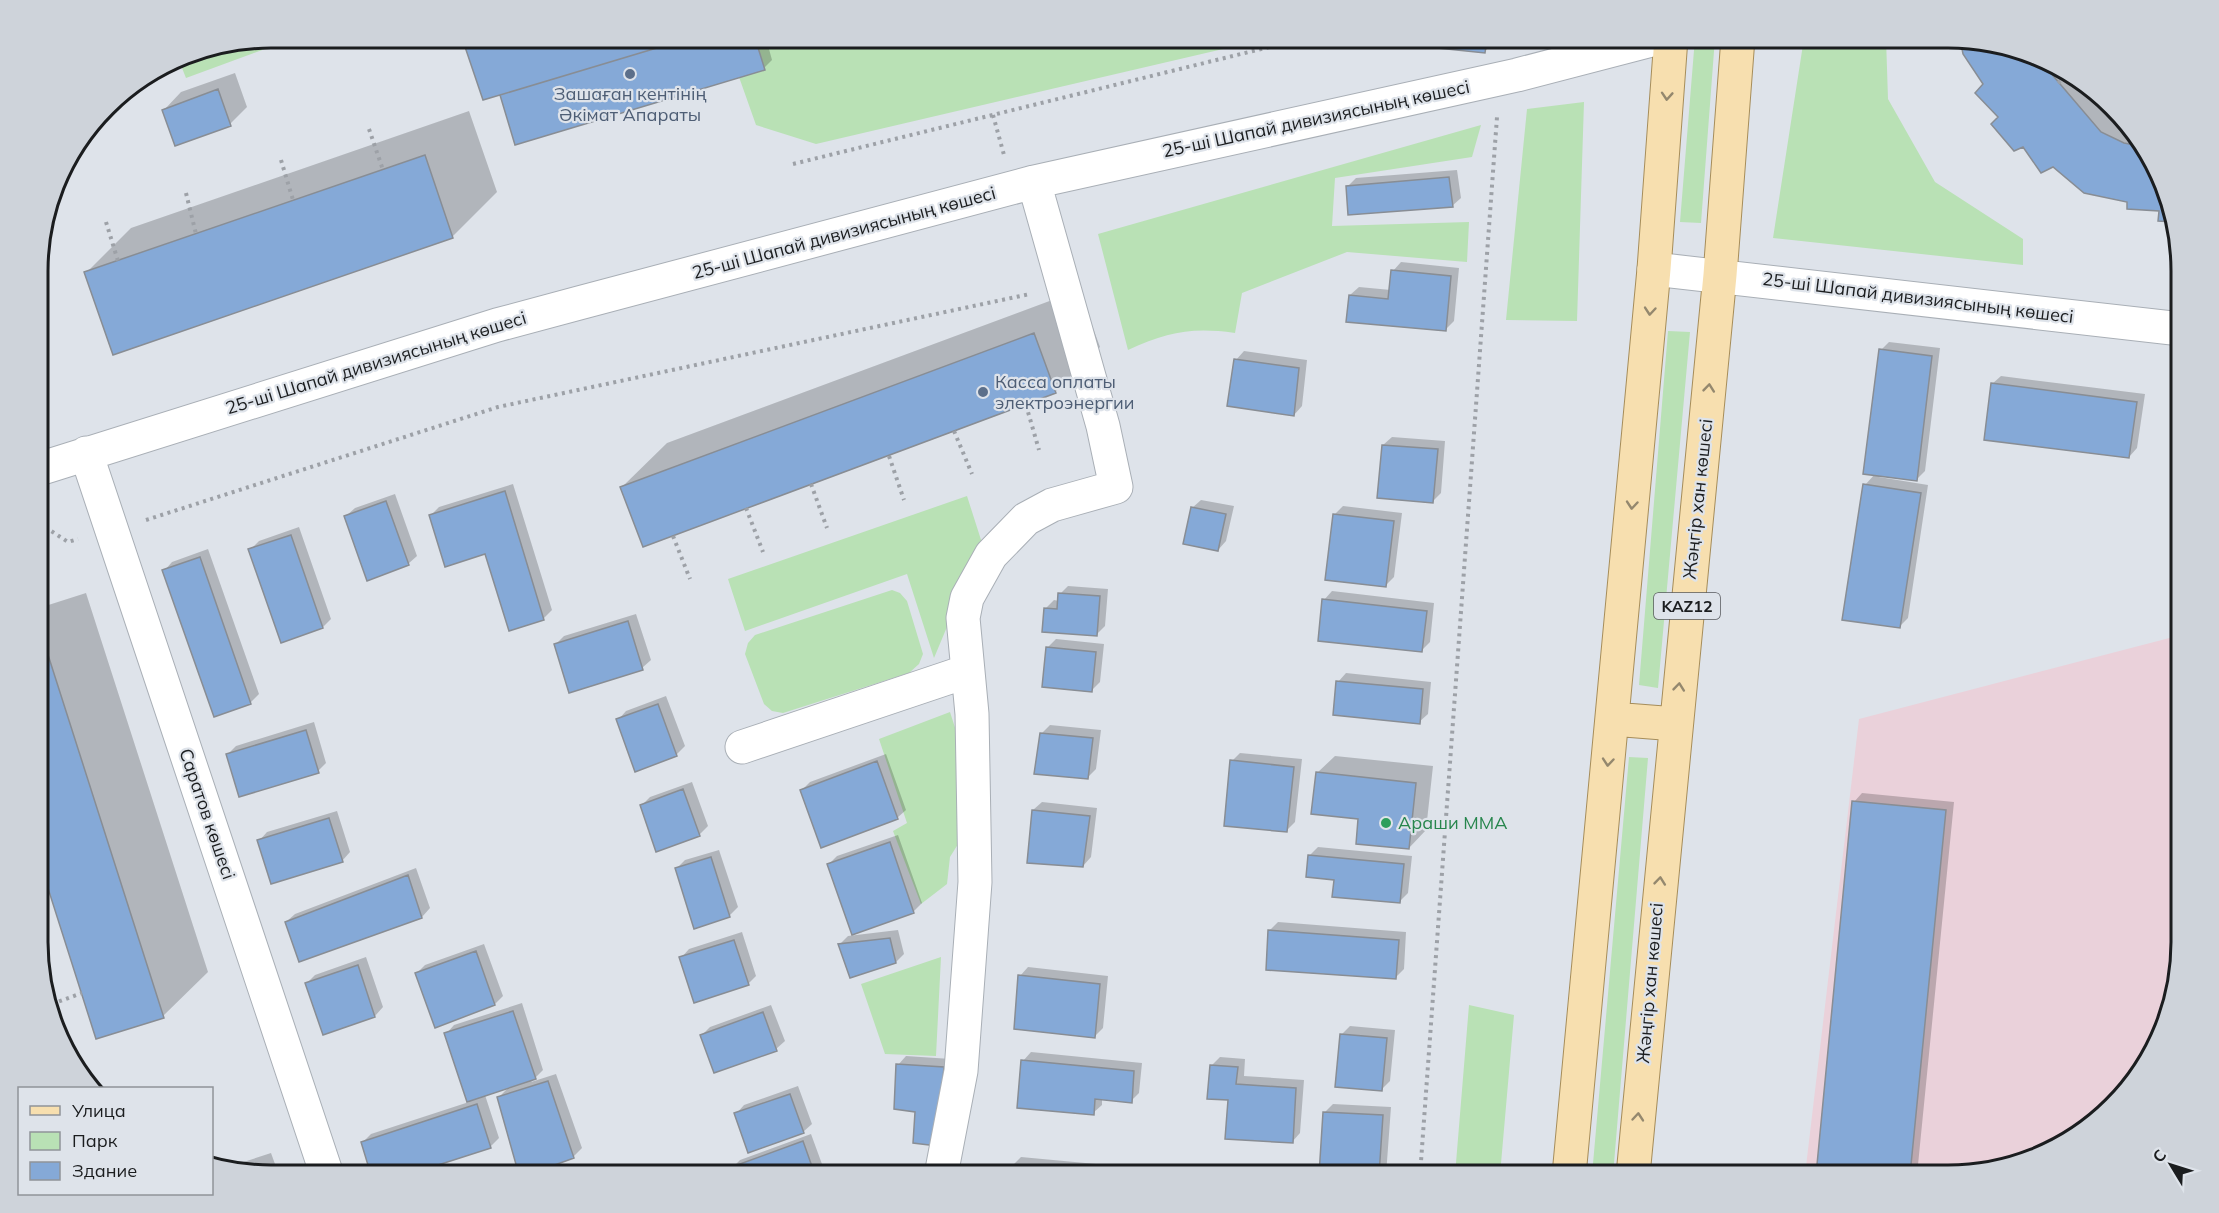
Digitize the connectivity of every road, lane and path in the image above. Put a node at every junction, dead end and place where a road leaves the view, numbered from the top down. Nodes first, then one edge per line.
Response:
1 (1265, 48) edge
2 (1620, 48) edge
3 (1670, 48) edge
4 (1737, 48) edge
5 (1500, 79) junction
6 (2062, 80) edge
7 (2058, 83) dead end
8 (369, 129) dead end
9 (281, 160) dead end
10 (793, 164) dead end
11 (383, 170) dead end
12 (1034, 182) junction
13 (186, 194) dead end
14 (293, 201) dead end
15 (106, 222) dead end
16 (196, 234) dead end
17 (118, 261) dead end
18 (1654, 269) junction
19 (1720, 275) junction
20 (1064, 287) junction
21 (2171, 328) edge
22 (1026, 405) dead end
23 (954, 431) dead end
24 (1039, 450) dead end
25 (86, 453) junction
26 (889, 456) dead end
27 (48, 466) edge
28 (972, 474) dead end
29 (811, 484) dead end
30 (904, 500) dead end
31 (746, 508) dead end
32 (827, 528) dead end
33 (48, 530) edge
34 (112, 531) junction
35 (673, 536) dead end
36 (763, 552) dead end
37 (690, 579) dead end
38 (968, 671) junction
39 (1612, 719) junction
40 (1676, 724) junction
41 (742, 747) dead end
42 (82, 993) dead end
43 (57, 1002) edge
44 (323, 1165) edge
45 (943, 1165) edge
46 (1421, 1165) edge
47 (1570, 1165) edge
48 (1634, 1165) edge

1 - 10 path
2 - 5 street, 25-ші Шапай дивизиясының көшесі
3 -> 18 main road
4 - 19 main road, Жәңгір хан көшесі / KAZ12
5 - 12 street, 25-ші Шапай дивизиясының көшесі
5 - 46 path
6 - 7 path
8 - 11 path
9 - 14 path
12 - 20 street
12 - 25 street, 25-ші Шапай дивизиясының көшесі
13 - 16 path
15 - 17 path
18 - 19 street, 25-ші Шапай дивизиясының көшесі
18 -> 39 main road
19 - 21 street, 25-ші Шапай дивизиясының көшесі
40 -> 19 main road, Жәңгір хан көшесі / KAZ12
20 - 34 path
20 - 38 street
22 - 24 path
23 - 28 path
25 - 27 street, 25-ші Шапай дивизиясының көшесі
25 - 34 street, Саратов көшесі
26 - 30 path
29 - 32 path
31 - 36 path
33 - 34 path
34 - 44 street, Саратов көшесі
35 - 37 path
38 - 41 street
38 - 45 street
39 - 40 main road
39 -> 47 main road
48 -> 40 main road, Жәңгір хан көшесі / KAZ12
42 - 43 path

